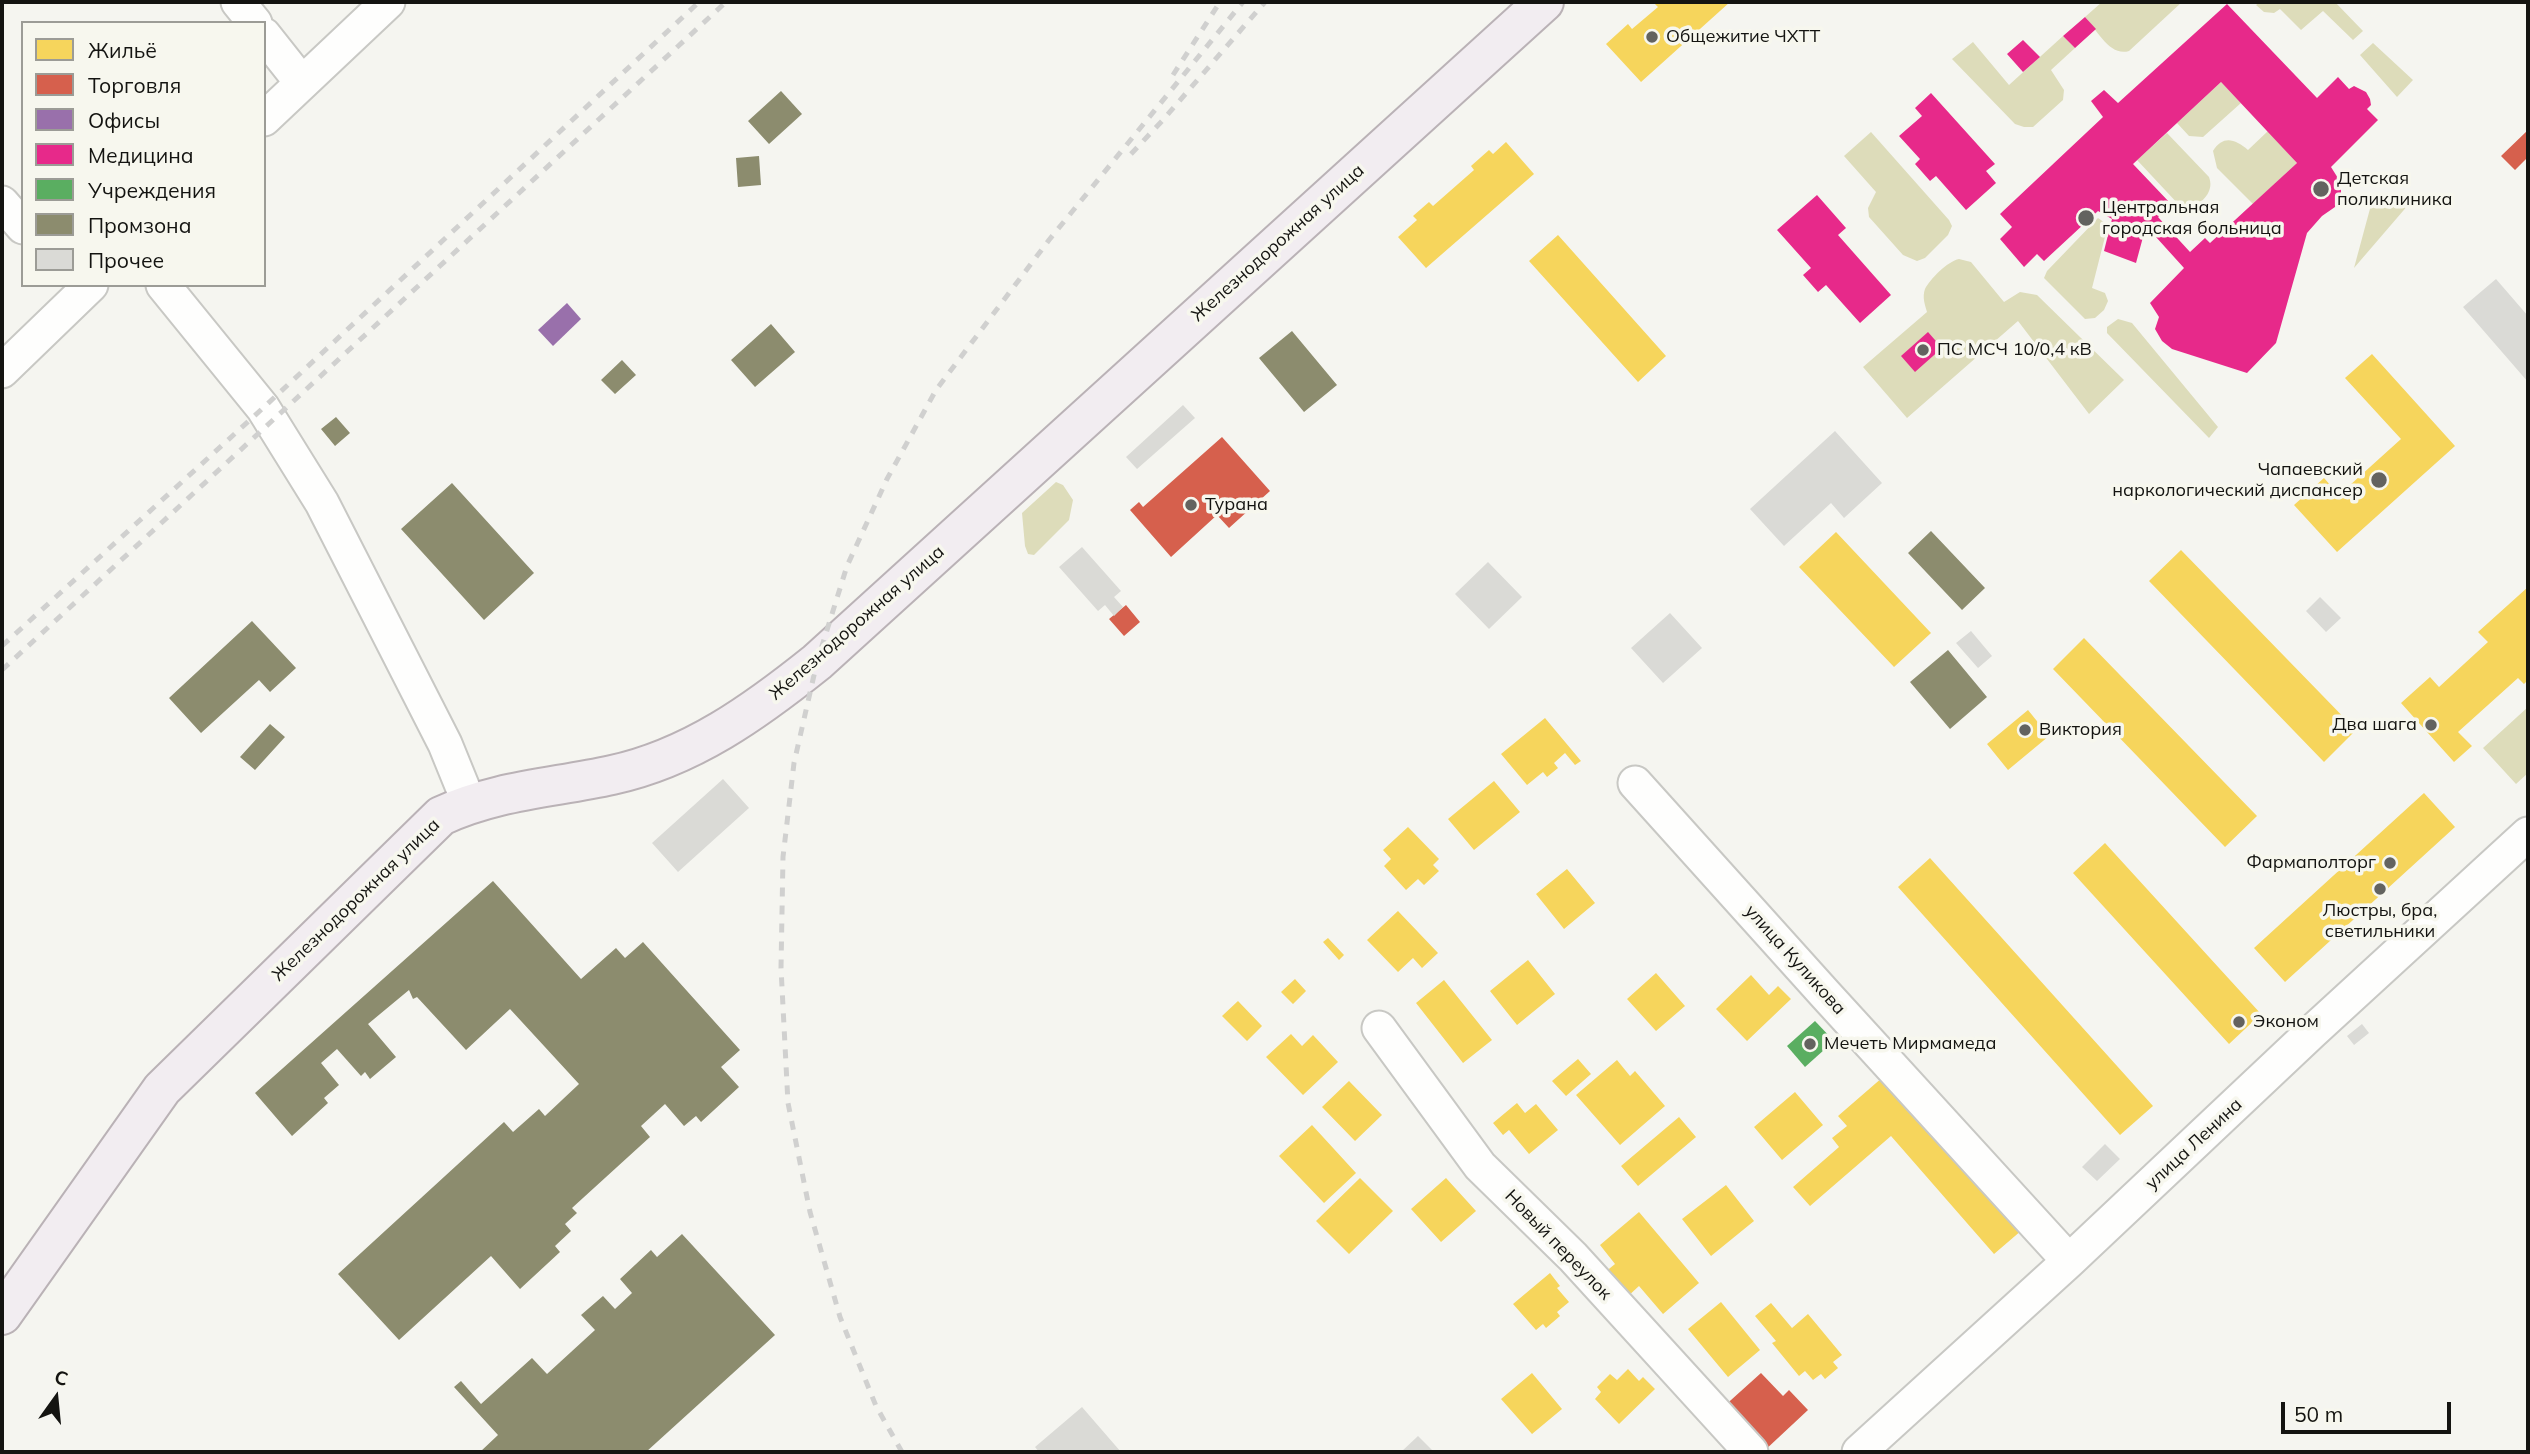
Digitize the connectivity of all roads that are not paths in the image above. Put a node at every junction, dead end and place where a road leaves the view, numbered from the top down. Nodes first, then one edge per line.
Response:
1 (238, 2) edge
2 (388, 2) edge
3 (1544, 2) edge
4 (253, 21) edge
5 (266, 38) edge
6 (302, 83) junction
7 (266, 117) edge
8 (2, 203) edge
9 (21, 225) edge
10 (165, 287) edge
11 (83, 288) edge
12 (2, 370) edge
13 (1635, 783) dead end
14 (469, 803) junction
15 (2528, 834) edge
16 (1379, 1028) dead end
17 (2069, 1261) junction
18 (2, 1315) edge
19 (1751, 1452) edge
20 (1859, 1452) edge

1 - 4 street
2 - 6 street
3 - 14 main road, Железнодорожная улица
5 - 6 street
6 - 7 street
8 - 9 street
10 - 14 street
11 - 12 street
13 - 17 street, улица Куликова
14 - 18 main road, Железнодорожная улица
15 - 17 street, улица Ленина
16 - 19 street, Новый переулок
17 - 20 street, улица Ленина

